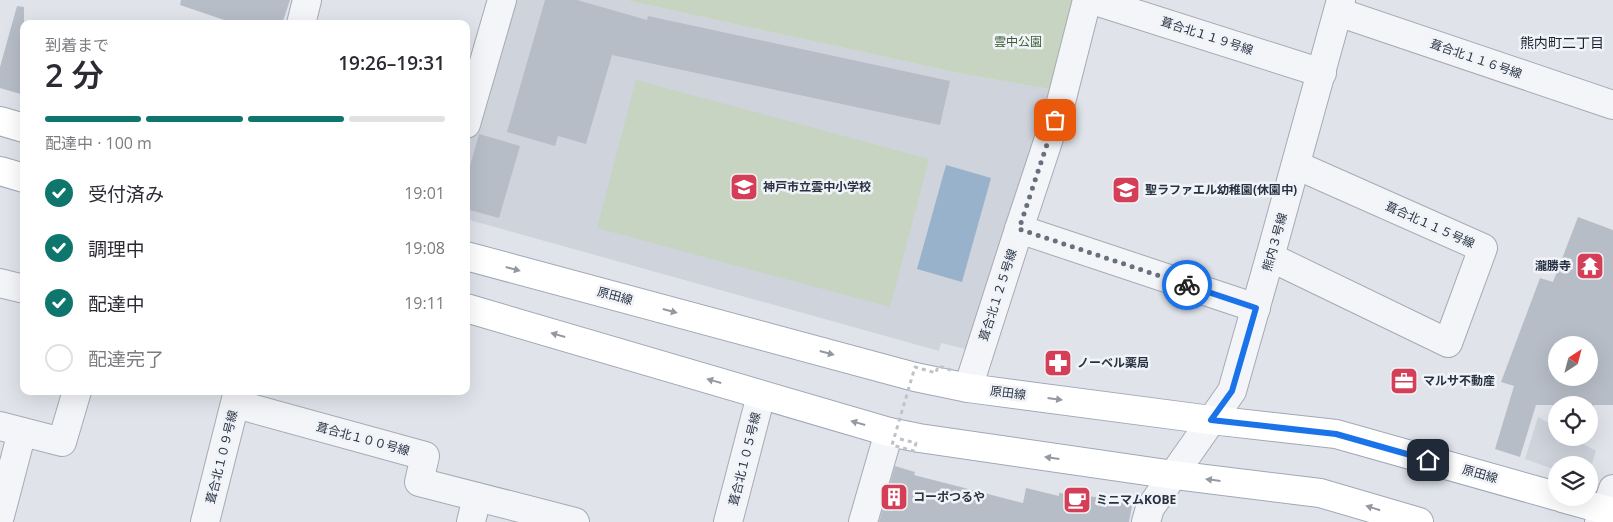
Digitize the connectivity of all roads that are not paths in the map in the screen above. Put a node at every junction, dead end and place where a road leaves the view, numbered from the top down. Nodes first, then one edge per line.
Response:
1 (307, 0) edge
2 (502, 0) edge
3 (1087, 0) edge
4 (1092, 0) edge
5 (1340, 6) edge
6 (302, 20) edge
7 (1322, 72) junction
8 (1613, 105) edge
9 (470, 110) edge
10 (0, 121) edge
11 (20, 127) edge
12 (1296, 165) junction
13 (0, 171) edge
14 (20, 177) edge
15 (1019, 229) junction
16 (470, 257) edge
17 (1270, 257) junction
18 (0, 283) edge
19 (20, 288) edge
20 (1256, 308) junction
21 (470, 309) edge
22 (959, 379) junction
23 (76, 395) edge
24 (761, 395) junction
25 (237, 398) edge
26 (1211, 420) junction
27 (11, 429) edge
28 (895, 435) junction
29 (1174, 475) junction
30 (1548, 494) edge
31 (474, 510) edge
32 (0, 516) edge
33 (206, 522) edge
34 (575, 522) edge
35 (728, 522) edge
36 (863, 522) edge
37 (1146, 522) edge
38 (1419, 522) edge

1 - 6 street
2 - 9 street
3 - 15 street, 葺合北１２５号線
4 - 7 street, 葺合北１１９号線
5 - 7 street, 熊内３号線
5 - 8 street, 葺合北１１６号線
7 - 12 street, 熊内３号線
10 - 11 main road
12 - 17 street, 熊内３号線
12 - 17 street, 葺合北１１５号線
13 - 14 main road
15 - 20 street
15 - 22 street, 葺合北１２５号線
16 -> 22 main road, 原田線
17 - 20 street, 熊内３号線
18 - 19 street
20 - 26 street, 熊内３号線
24 -> 21 main road
22 -> 26 main road, 原田線
23 - 27 street
28 -> 24 main road
24 - 35 street, 葺合北１０５号線
25 - 31 street, 葺合北１００号線
25 - 33 street, 葺合北１０９号線
26 - 29 street, 熊内３号線
26 - 30 main road, 原田線
27 - 32 street
29 -> 28 main road
28 - 36 street
29 - 37 street, 熊内３号線
38 -> 29 main road
31 - 34 street, 葺合北１００号線

